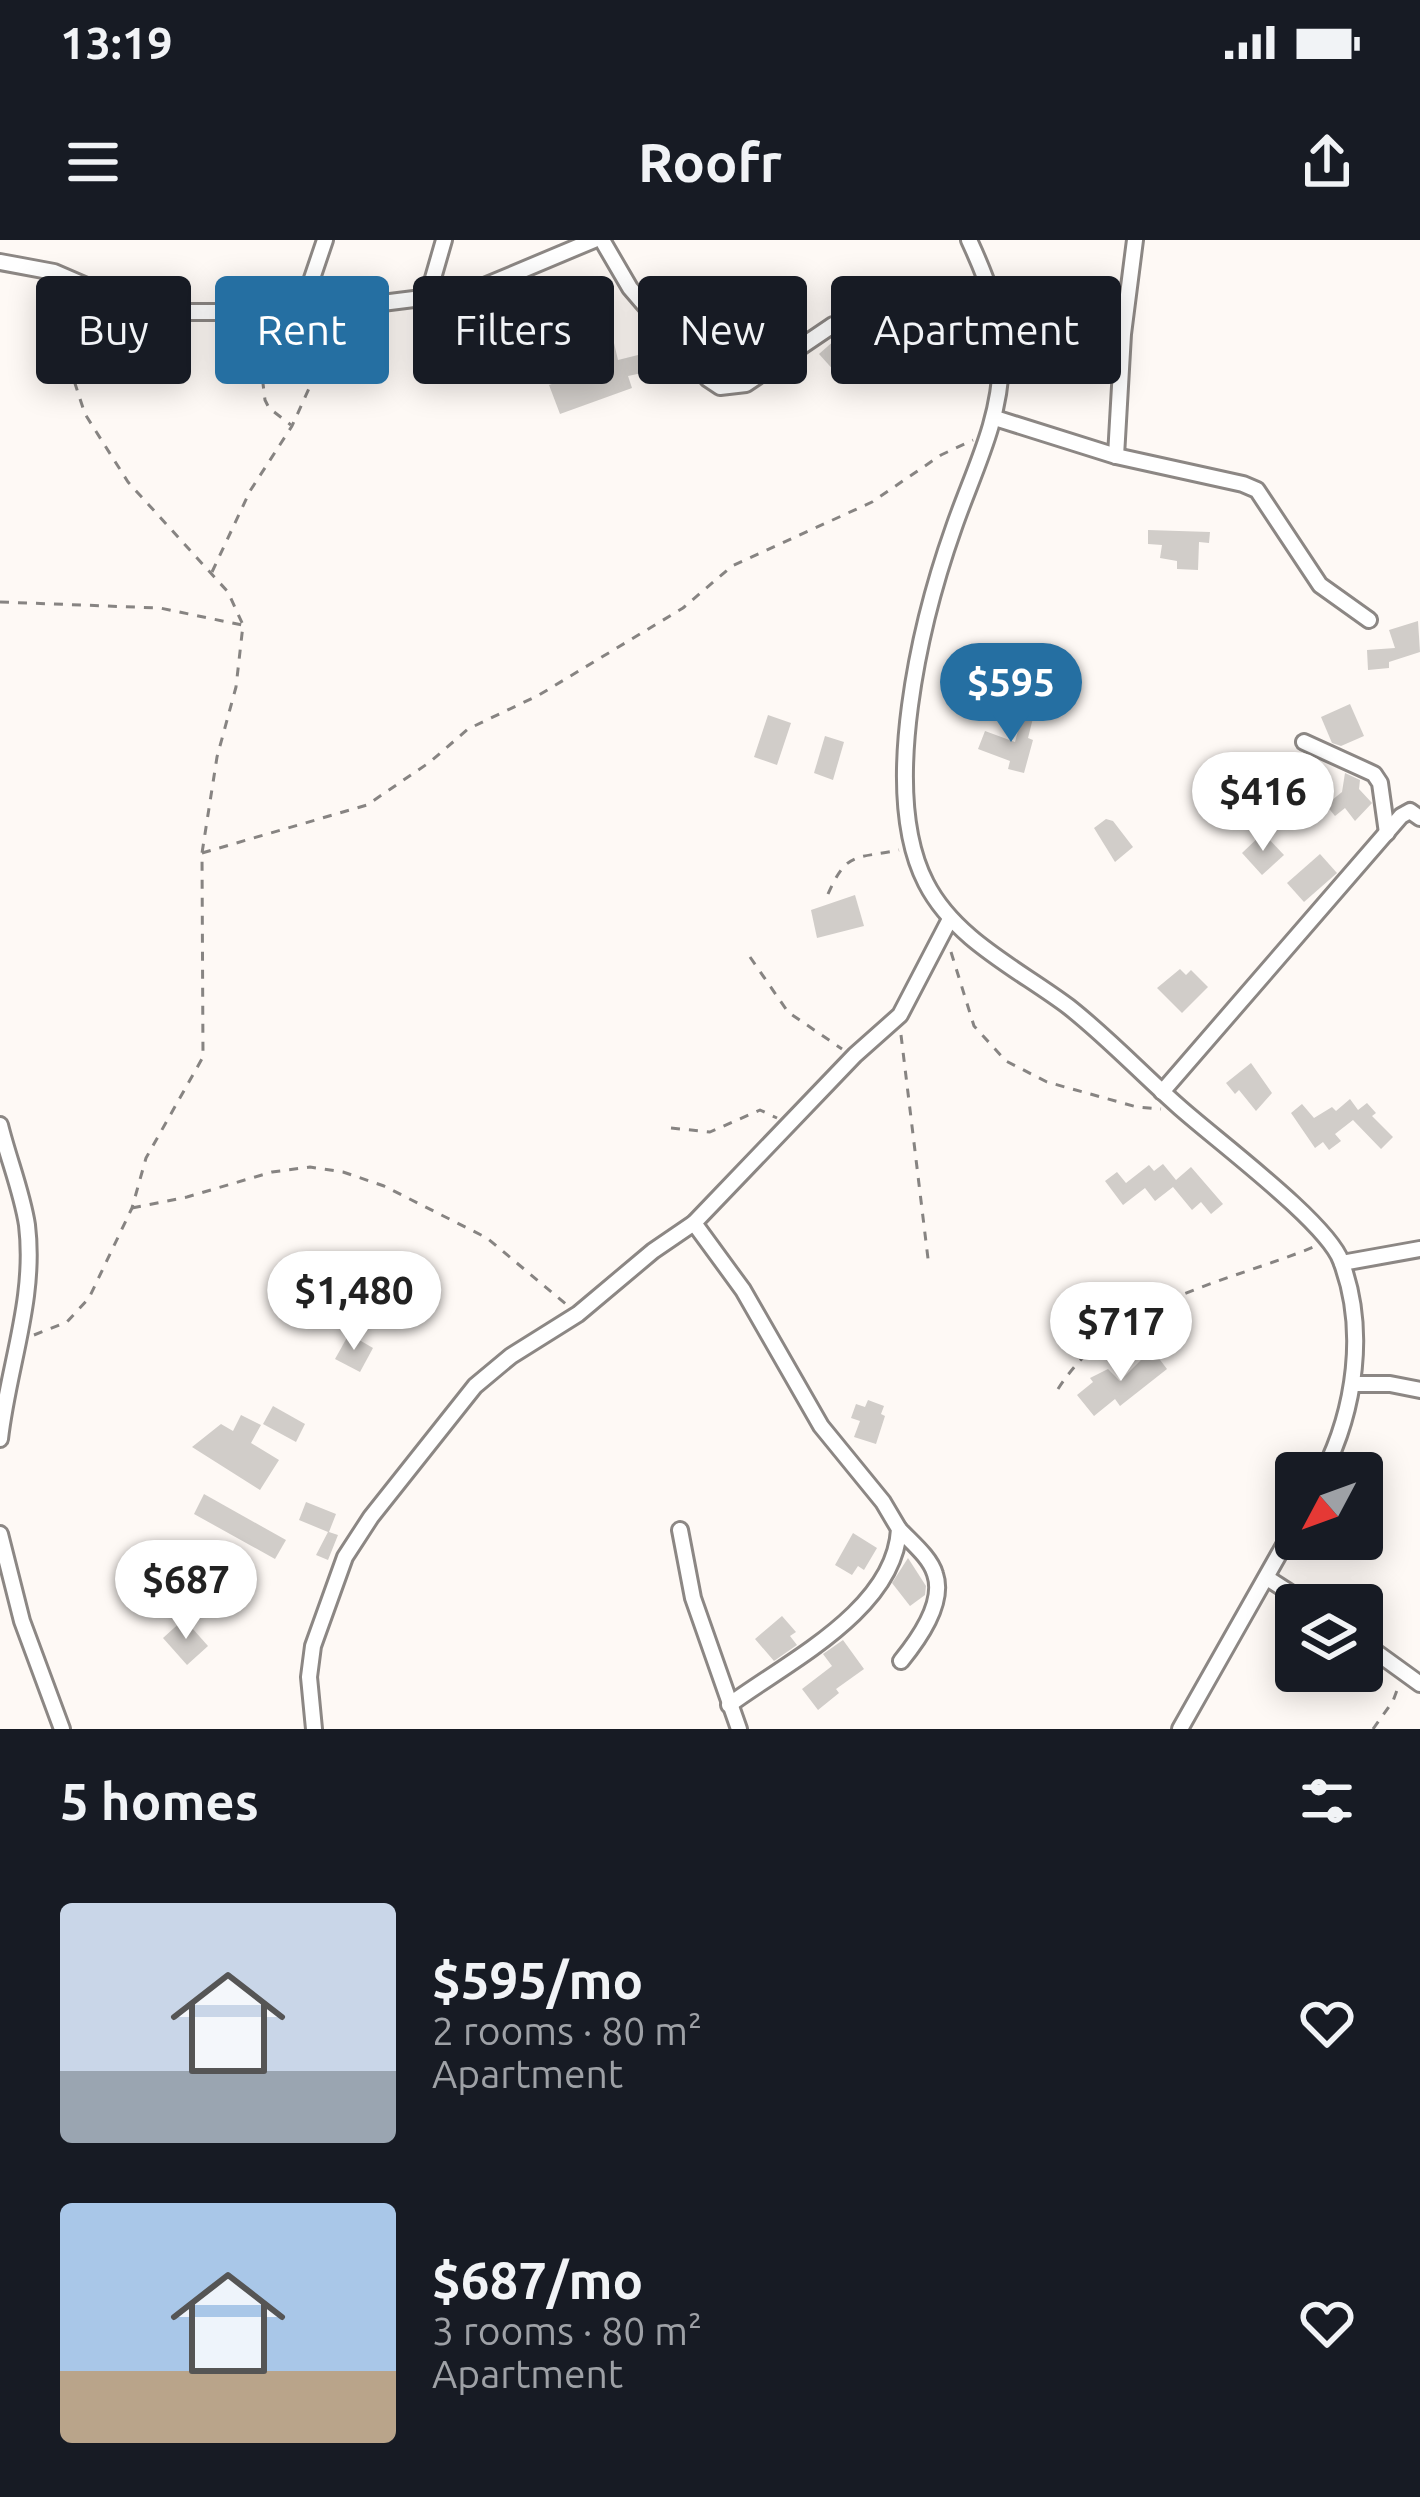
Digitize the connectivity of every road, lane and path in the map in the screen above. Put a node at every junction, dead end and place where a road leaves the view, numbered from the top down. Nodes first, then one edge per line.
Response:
1 (325, 240) edge
2 (444, 240) edge
3 (598, 240) edge
4 (969, 240) edge
5 (1135, 240) edge
6 (0, 262) edge
7 (37, 267) junction
8 (313, 276) edge
9 (434, 276) edge
10 (512, 276) edge
11 (215, 313) edge
12 (831, 326) edge
13 (264, 384) edge
14 (311, 384) edge
15 (993, 425) junction
16 (292, 426) junction
17 (1116, 455) junction
18 (211, 574) junction
19 (0, 602) edge
20 (1369, 620) dead end
21 (243, 626) junction
22 (1304, 742) dead end
23 (1420, 818) edge
24 (1387, 833) junction
25 (913, 848) junction
26 (202, 853) junction
27 (828, 894) dead end
28 (950, 919) junction
29 (942, 934) junction
30 (750, 957) dead end
31 (901, 1015) junction
32 (855, 1055) junction
33 (1162, 1091) junction
34 (1176, 1104) junction
35 (0, 1125) edge
36 (789, 1126) junction
37 (671, 1128) dead end
38 (131, 1208) junction
39 (694, 1223) junction
40 (1328, 1241) junction
41 (1420, 1249) edge
42 (1342, 1263) junction
43 (929, 1267) dead end
44 (578, 1314) junction
45 (18, 1342) junction
46 (1353, 1384) junction
47 (1058, 1389) dead end
48 (1420, 1390) edge
49 (0, 1439) edge
50 (1334, 1452) edge
51 (899, 1529) junction
52 (680, 1530) dead end
53 (0, 1534) edge
54 (1277, 1560) edge
55 (1267, 1578) junction
56 (1276, 1584) edge
57 (1383, 1658) edge
58 (901, 1661) dead end
59 (1401, 1672) junction
60 (1420, 1684) edge
61 (729, 1706) junction
62 (62, 1729) edge
63 (314, 1729) edge
64 (740, 1729) edge
65 (1180, 1729) edge
66 (1372, 1729) edge

1 - 8 street
2 - 9 street
3 - 10 street
3 - 12 street
4 - 15 street
5 - 17 street
6 - 7 street
7 - 11 street
7 - 18 path
13 - 16 path
14 - 16 path
15 - 17 street
15 - 25 street
15 - 26 path
16 - 18 path
17 - 20 street
18 - 21 path
19 - 21 path
21 - 26 path
22 - 24 street
23 - 24 street
24 - 33 street
25 - 27 path
25 - 28 street
26 - 38 path
28 - 29 street
28 - 33 street
29 - 31 street
29 - 34 path
30 - 32 path
31 - 32 street
31 - 43 path
32 - 36 street
33 - 34 street
34 - 40 street
35 - 45 street
36 - 37 path
36 - 39 street
38 - 44 path
38 - 45 path
39 - 44 street
39 - 51 street
40 - 42 street
40 - 47 path
41 - 42 street
42 - 46 street
44 - 63 street
45 - 49 street
46 - 48 street
46 - 50 street
51 - 58 street
51 - 61 street
52 - 61 street
53 - 62 street
54 - 55 street
55 - 56 street
55 - 65 street
57 - 59 street
59 - 60 street
59 - 66 path
61 - 64 street

